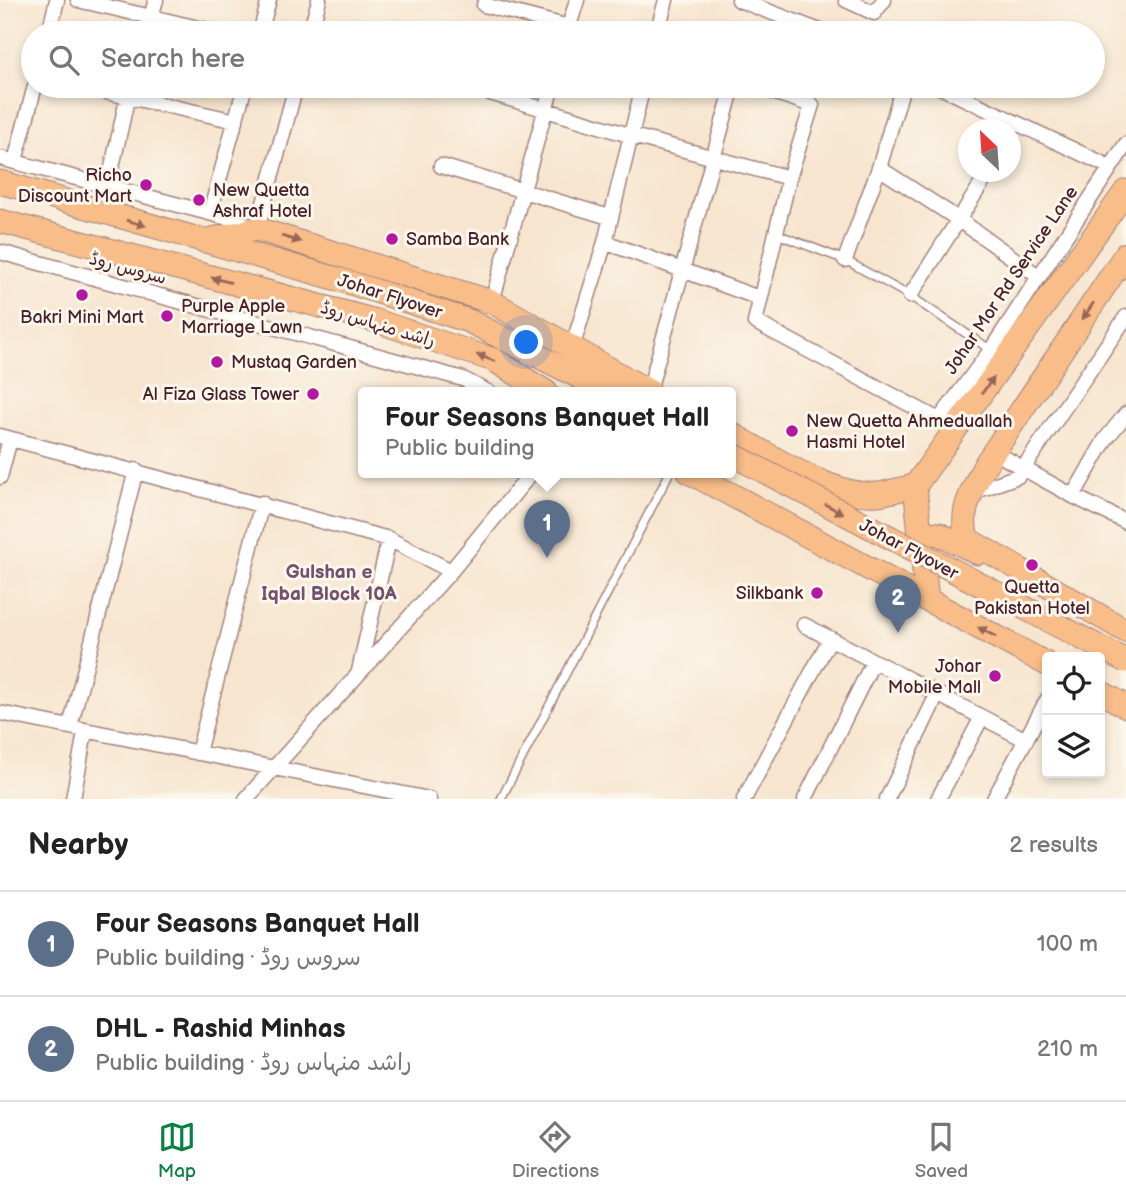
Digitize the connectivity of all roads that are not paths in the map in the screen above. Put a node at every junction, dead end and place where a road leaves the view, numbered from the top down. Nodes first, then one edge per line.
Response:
1 (57, 0) edge
2 (78, 0) edge
3 (156, 0) edge
4 (269, 0) edge
5 (319, 0) edge
6 (577, 0) edge
7 (666, 0) edge
8 (739, 0) edge
9 (846, 0) edge
10 (884, 0) edge
11 (484, 5) dead end
12 (151, 16) junction
13 (52, 21) edge
14 (150, 21) edge
15 (171, 21) edge
16 (263, 21) edge
17 (313, 21) edge
18 (538, 21) edge
19 (571, 21) edge
20 (660, 21) edge
21 (794, 21) edge
22 (32, 98) edge
23 (127, 98) edge
24 (153, 98) edge
25 (243, 98) edge
26 (293, 98) edge
27 (506, 98) edge
28 (548, 98) edge
29 (640, 98) edge
30 (730, 98) edge
31 (791, 98) edge
32 (899, 98) edge
33 (964, 98) edge
34 (545, 110) junction
35 (1009, 119) edge
36 (236, 121) junction
37 (1021, 124) edge
38 (629, 135) junction
39 (1126, 144) edge
40 (0, 158) edge
41 (713, 158) junction
42 (15, 161) junction
43 (441, 166) dead end
44 (1110, 167) junction
45 (879, 168) junction
46 (789, 178) junction
47 (0, 182) edge
48 (982, 182) edge
49 (108, 186) junction
50 (523, 191) junction
51 (1126, 191) edge
52 (210, 214) junction
53 (609, 217) junction
54 (958, 219) junction
55 (0, 221) edge
56 (257, 229) junction
57 (777, 234) junction
58 (201, 242) junction
59 (604, 242) junction
60 (0, 252) edge
61 (1126, 254) edge
62 (845, 260) junction
63 (682, 269) junction
64 (1039, 288) junction
65 (910, 296) junction
66 (759, 298) junction
67 (492, 302) junction
68 (1124, 326) edge
69 (572, 348) junction
70 (991, 350) junction
71 (478, 387) edge
72 (538, 387) edge
73 (599, 387) edge
74 (642, 387) edge
75 (650, 387) edge
76 (1126, 414) edge
77 (947, 425) junction
78 (5, 437) edge
79 (736, 437) edge
80 (994, 452) junction
81 (736, 457) edge
82 (1023, 468) junction
83 (136, 470) junction
84 (0, 477) edge
85 (527, 478) edge
86 (667, 478) edge
87 (700, 478) edge
88 (813, 478) junction
89 (915, 485) junction
90 (971, 493) junction
91 (1073, 496) junction
92 (262, 503) junction
93 (1126, 522) edge
94 (785, 523) junction
95 (919, 532) junction
96 (389, 539) junction
97 (451, 570) junction
98 (1050, 588) junction
99 (927, 600) junction
100 (804, 625) dead end
101 (1126, 631) edge
102 (830, 639) junction
103 (1042, 661) edge
104 (1126, 661) edge
105 (873, 662) junction
106 (358, 675) junction
107 (937, 695) junction
108 (1105, 695) edge
109 (1126, 706) edge
110 (1042, 710) edge
111 (0, 713) edge
112 (981, 719) junction
113 (69, 727) junction
114 (85, 732) junction
115 (1026, 740) junction
116 (198, 753) junction
117 (272, 768) junction
118 (74, 799) edge
119 (246, 799) edge
120 (429, 799) edge
121 (501, 799) edge
122 (744, 799) edge
123 (806, 799) edge
124 (887, 799) edge
125 (938, 799) edge
126 (994, 799) edge

1 - 13 street
2 - 12 street
3 - 12 street
4 - 16 street
5 - 17 street
6 - 19 street
7 - 20 street
8 - 21 street
9 - 10 street
11 - 18 street
12 - 14 street
12 - 15 street
22 - 42 street
23 - 49 street
24 - 36 street
25 - 36 street
26 - 56 street
27 - 34 street
28 - 34 street
29 - 38 street
30 - 41 street
31 - 46 street
32 - 45 street
33 - 35 street
34 - 38 street
34 - 50 street
36 - 52 street
37 - 44 street
38 - 41 street
38 - 53 street
39 - 44 street, Johar Mor Rd Service Lane
40 - 42 street
41 - 46 street
41 - 63 street
42 - 49 street
43 - 50 street
44 - 64 street, Johar Mor Rd Service Lane
45 - 54 street
45 - 62 street
46 - 57 street
47 -> 58 main road
48 - 54 street
49 - 52 street
50 - 53 street
50 - 67 street
51 - 64 main road
52 - 56 street
53 - 59 street
54 - 64 street
54 - 65 street
72 -> 55 main road, راشد منہاس روڈ
56 - 58 main road
56 -> 67 main road
57 - 62 lane
57 - 66 street
58 - 73 main road, Johar Flyover
59 - 63 street
59 - 69 street
60 - 71 street, سروس روڈ
61 -> 80 main road
62 - 65 lane
63 - 66 street
63 - 75 street
64 - 70 street, Johar Mor Rd Service Lane
77 -> 64 main road
65 - 70 lane
66 - 77 street
67 - 69 main road
68 - 82 street
69 - 74 main road
70 - 77 street, Johar Mor Rd Service Lane
76 - 91 street
77 - 89 main road
78 - 83 street
78 - 84 street
79 - 88 main road
80 - 82 street
80 - 90 main road
81 -> 104 main road, Johar Flyover, bridge
82 - 90 street
82 - 91 street
83 - 92 street
83 - 113 street
85 - 97 street
86 - 121 lane
87 - 94 main road
88 - 89 main road
88 - 94 main road
89 - 95 main road
90 - 98 main road
91 - 93 street
92 - 96 street
92 - 116 street
94 - 99 main road
95 - 98 main road
95 - 99 main road
96 - 97 street
96 - 106 street
97 - 106 street
98 - 101 main road
103 -> 99 main road
100 - 102 street
102 - 105 street
102 - 122 street
105 - 107 street
105 - 123 street
106 - 117 street
107 - 112 street
107 - 124 street
108 - 109 main road
110 - 115 street
111 - 113 street
112 - 115 street
112 - 125 street
113 - 114 street
114 - 116 street
114 - 118 street
115 - 126 street
116 - 117 street
117 - 119 street
117 - 120 street

